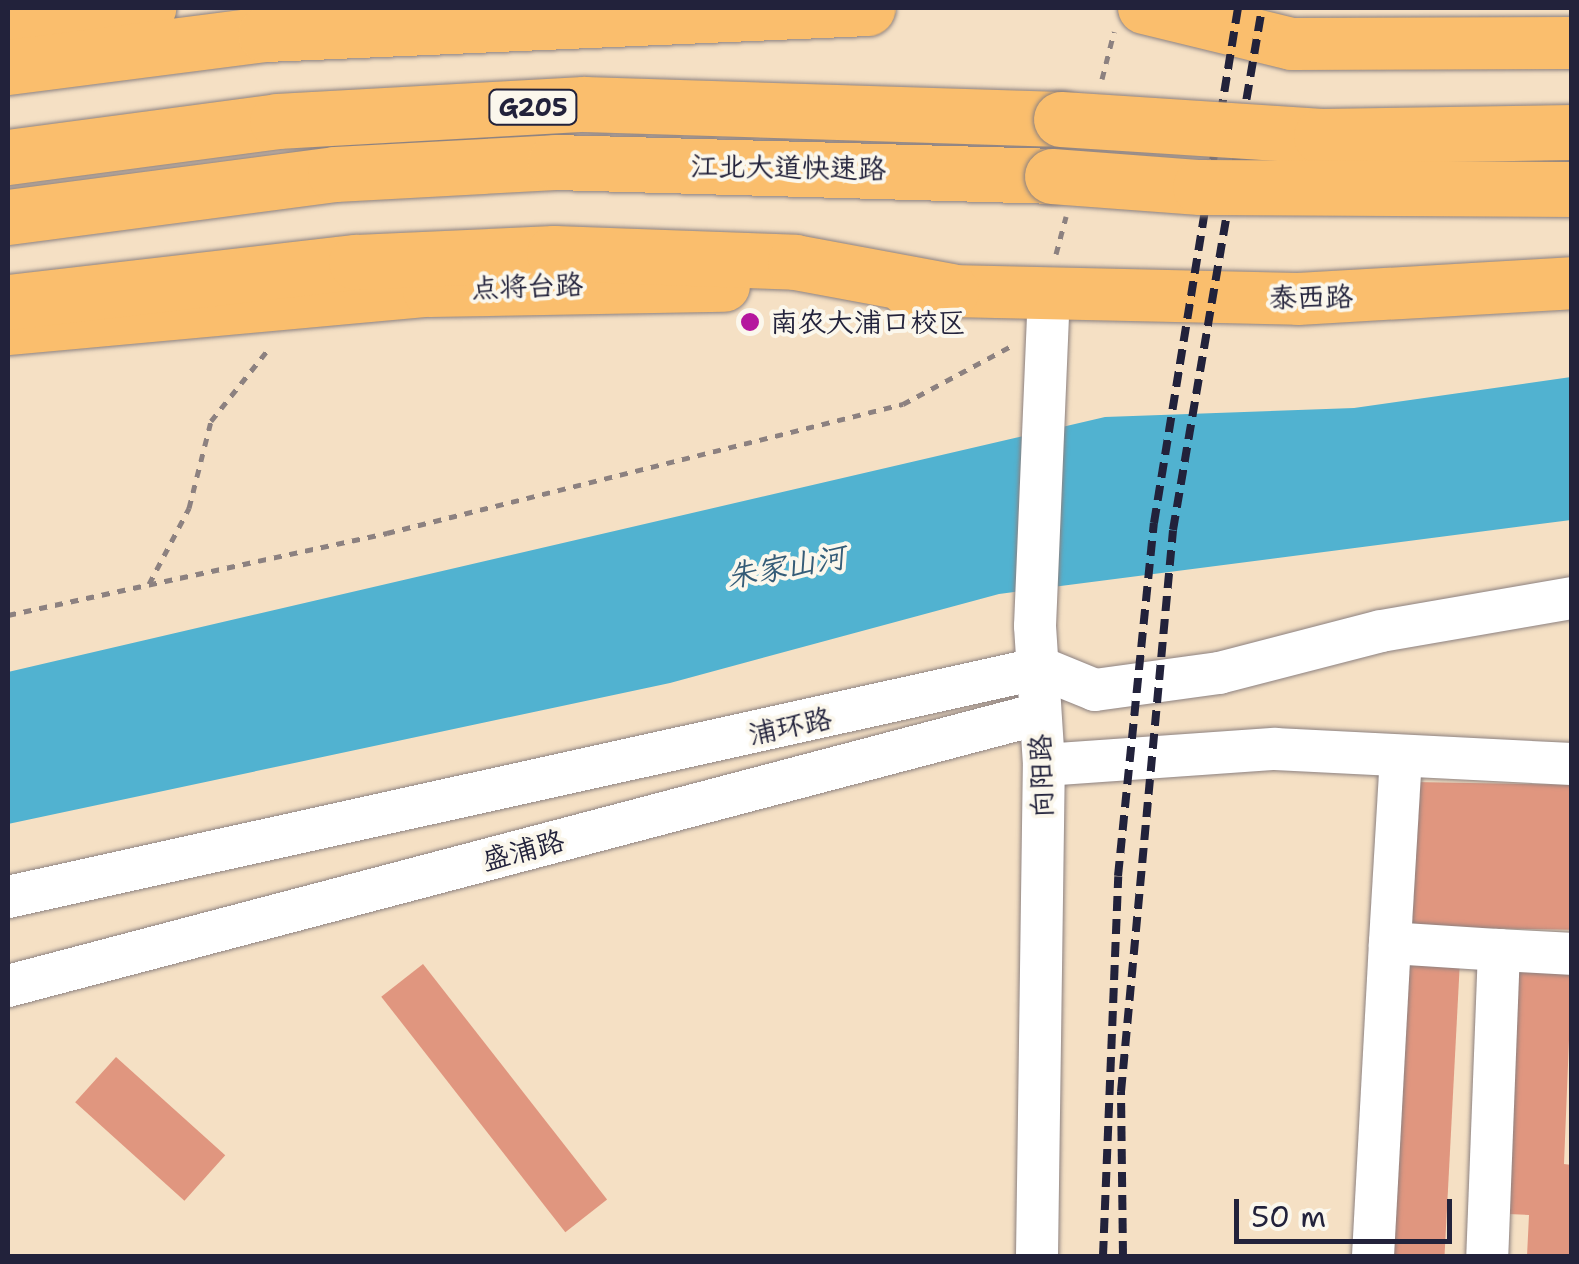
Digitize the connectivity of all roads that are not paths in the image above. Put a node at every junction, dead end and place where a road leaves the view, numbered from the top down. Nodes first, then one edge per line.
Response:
1 (150, 8) edge
2 (866, 8) edge
3 (1144, 8) edge
4 (8, 30) edge
5 (1572, 43) edge
6 (8, 67) edge
7 (1572, 132) edge
8 (8, 157) edge
9 (1572, 189) edge
10 (8, 217) edge
11 (1572, 283) edge
12 (951, 291) junction
13 (8, 302) edge
14 (1049, 310) junction
15 (8, 329) edge
16 (1572, 598) edge
17 (1041, 668) junction
18 (1039, 714) junction
19 (1400, 756) junction
20 (1572, 764) edge
21 (1044, 765) junction
22 (8, 898) edge
23 (1390, 942) junction
24 (1499, 950) junction
25 (1572, 954) edge
26 (8, 986) edge
27 (1038, 1256) edge
28 (1373, 1256) edge
29 (1487, 1256) edge

1 - 4 main road
2 - 6 highway
3 - 5 main road
7 - 8 highway, 江北大道快速路 / G205, bridge
9 - 10 highway, 江北大道快速路 / G205, bridge
11 - 14 main road, 泰西路
12 - 13 highway
12 - 14 main road, 点将台路
12 - 15 main road, 点将台路
14 - 17 street, 向阳路
16 - 17 street, 浦环路
17 - 18 street, 向阳路
17 - 22 street, 浦环路
18 - 21 street, 向阳路
18 - 26 street, 盛浦路
19 - 20 street
19 - 21 street
19 - 23 street
21 - 27 street, 向阳路
23 - 24 street
23 - 28 street
24 - 25 street
24 - 29 street

